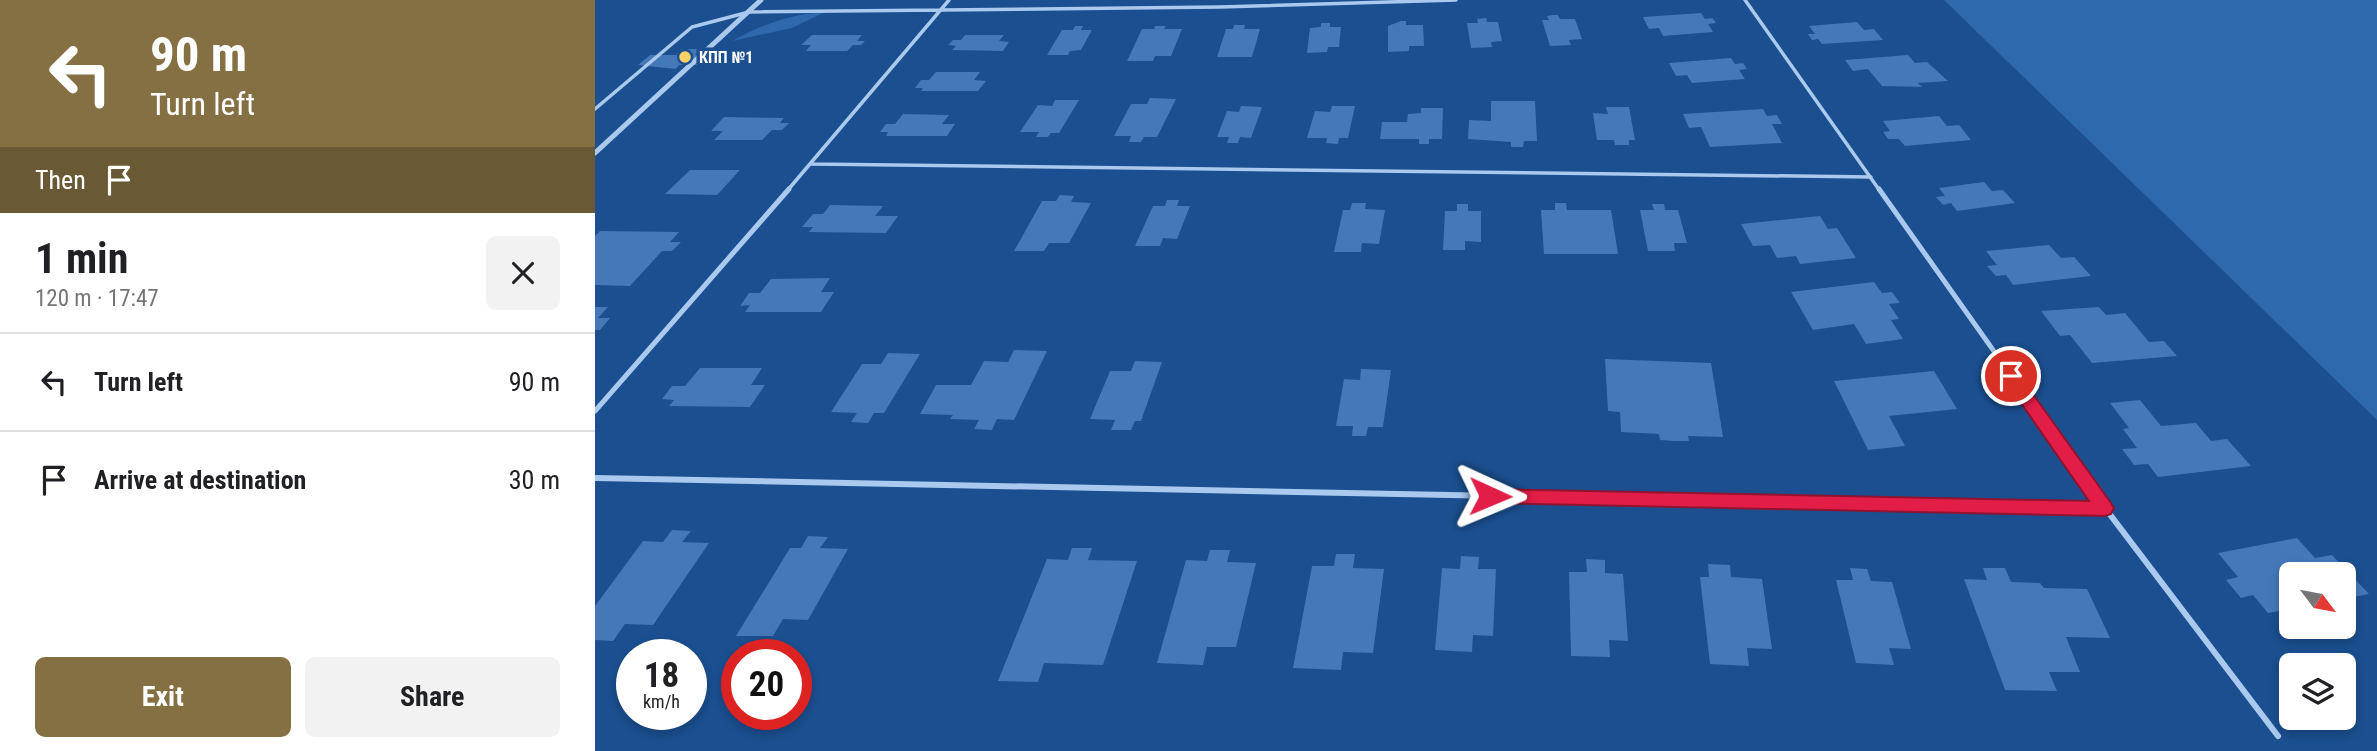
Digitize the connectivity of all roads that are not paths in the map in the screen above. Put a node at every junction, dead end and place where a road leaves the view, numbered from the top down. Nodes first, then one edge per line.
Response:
1 (761, 0) edge
2 (949, 0) edge
3 (1456, 0) edge
4 (1745, 0) edge
5 (943, 8) junction
6 (749, 12) junction
7 (595, 109) edge
8 (595, 153) edge
9 (811, 164) junction
10 (1871, 177) junction
11 (595, 411) edge
12 (595, 478) edge
13 (2105, 508) junction
14 (2279, 736) dead end

1 - 6 street
2 - 5 lane
3 - 5 lane
4 - 10 lane
5 - 6 lane
5 - 9 lane
6 - 7 lane
6 - 8 street
9 - 10 lane
9 - 11 lane
10 - 13 lane
12 - 13 lane
13 - 14 lane

